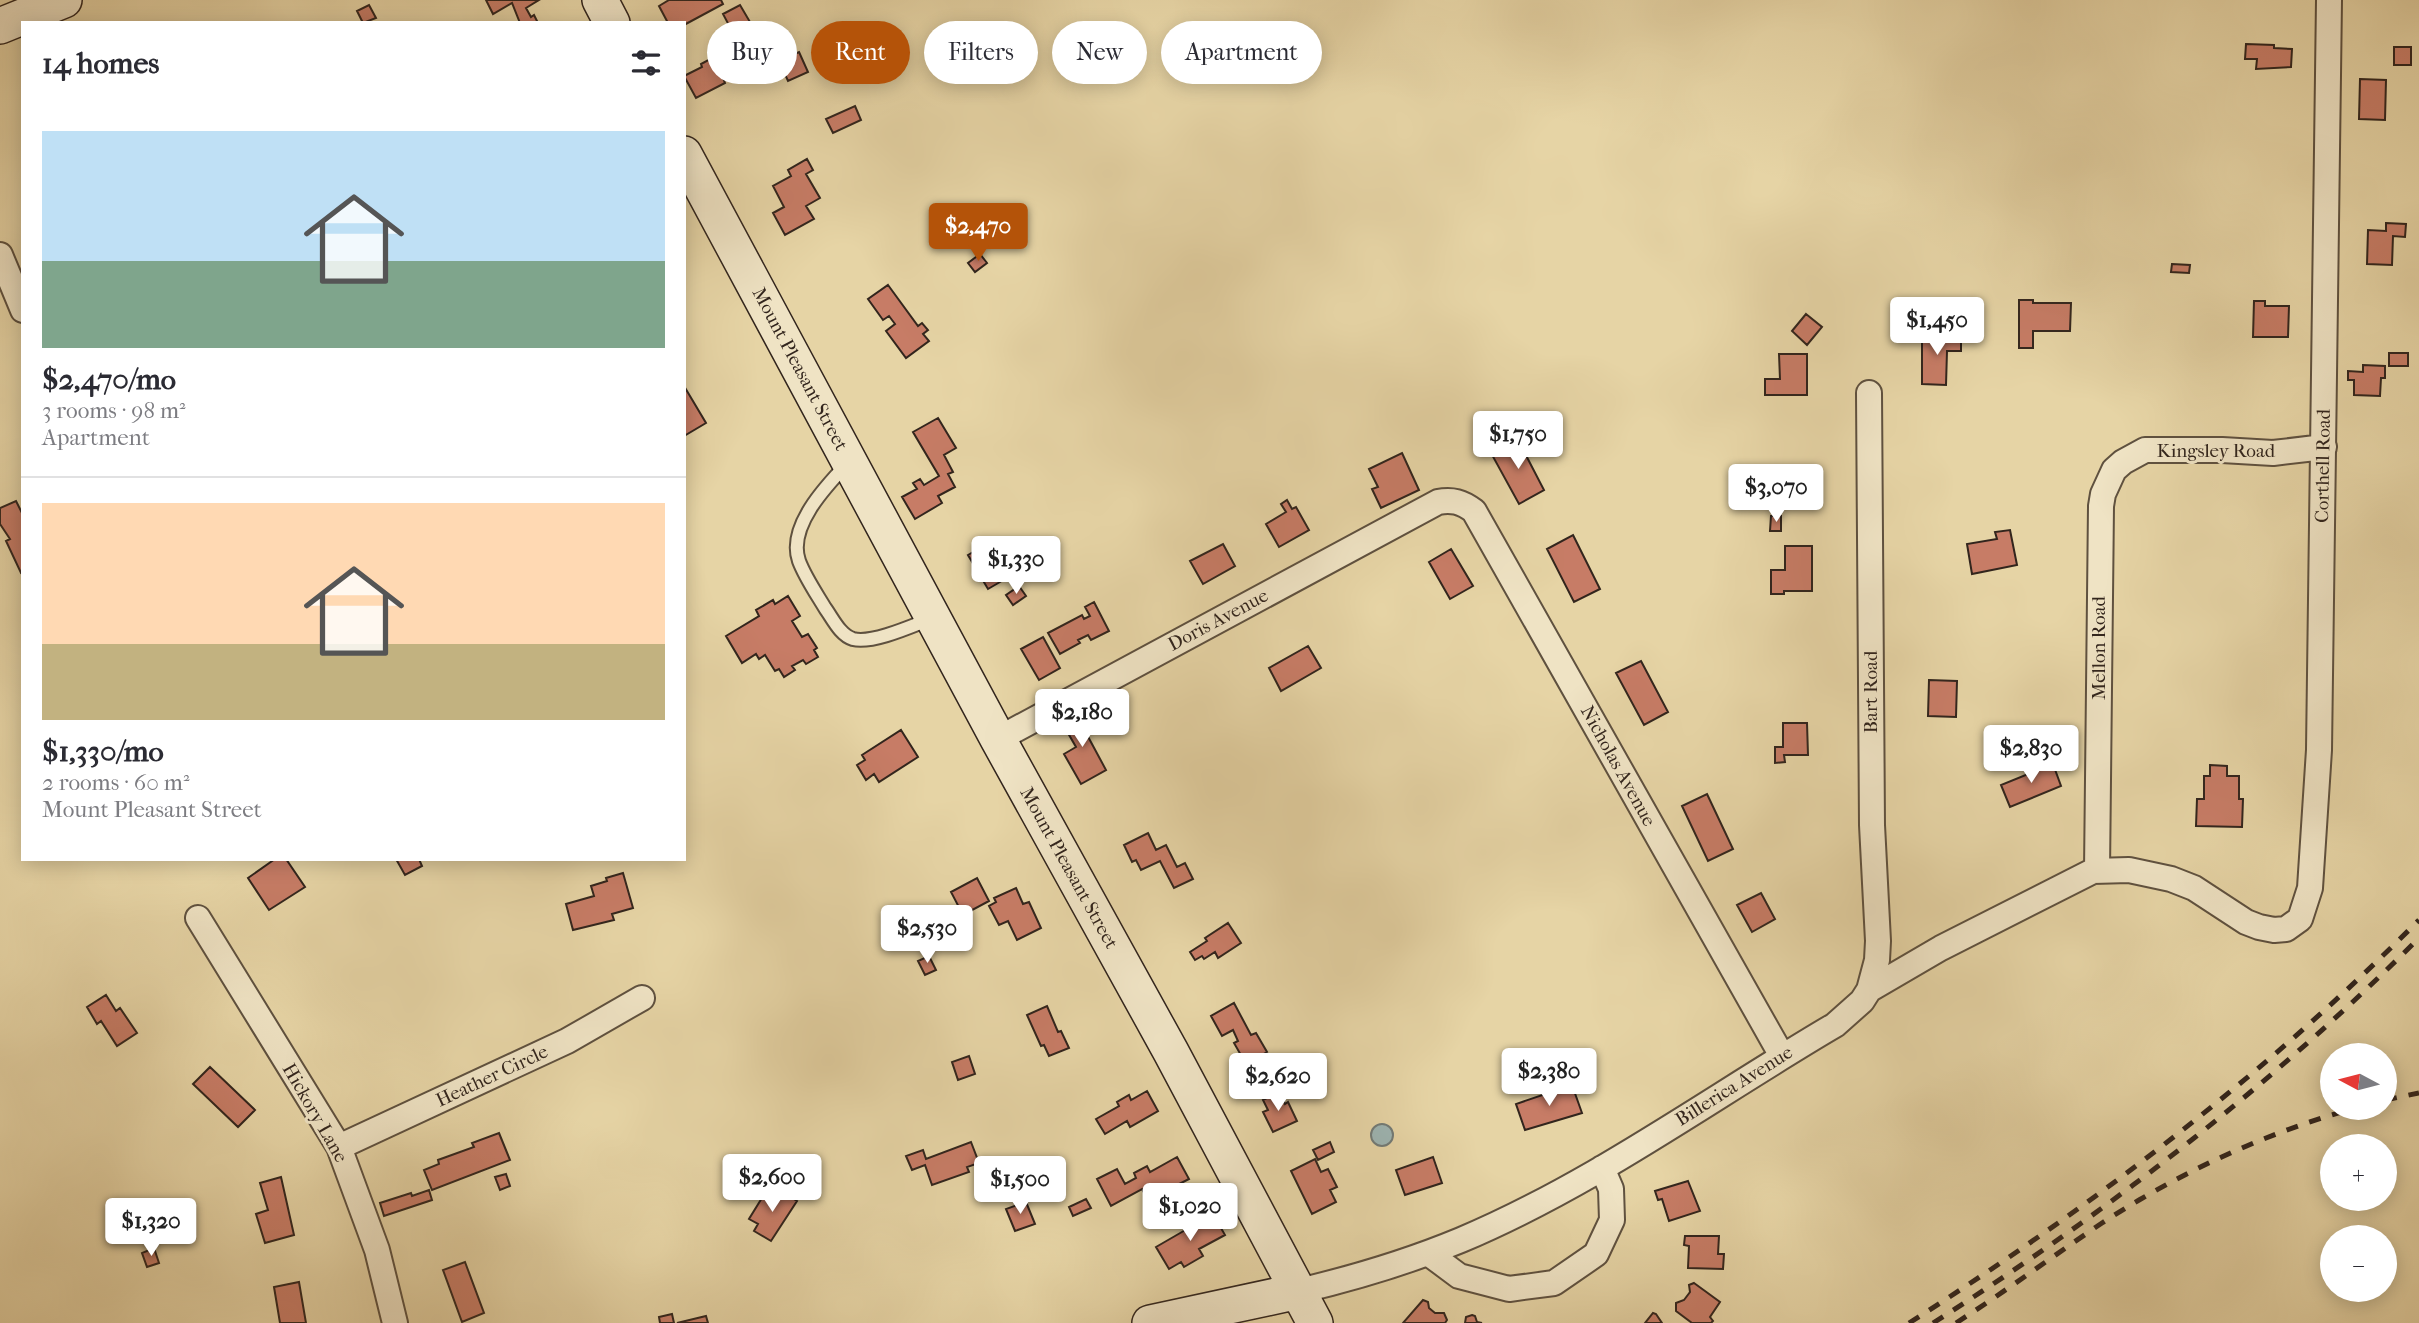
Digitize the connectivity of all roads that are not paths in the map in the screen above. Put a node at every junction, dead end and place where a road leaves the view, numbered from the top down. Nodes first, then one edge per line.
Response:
1 (64, 0) edge
2 (600, 0) edge
3 (2329, 0) edge
4 (611, 21) edge
5 (0, 26) edge
6 (686, 158) edge
7 (0, 255) edge
8 (21, 305) edge
9 (1869, 393) dead end
10 (2324, 447) junction
11 (850, 461) junction
12 (2114, 471) joint
13 (1438, 502) joint
14 (934, 618) junction
15 (998, 739) junction
16 (2097, 870) junction
17 (198, 918) dead end
18 (2292, 926) joint
19 (1869, 990) junction
20 (642, 998) dead end
21 (1782, 1056) junction
22 (339, 1147) junction
23 (1602, 1168) junction
24 (1428, 1253) junction
25 (1299, 1291) junction
26 (396, 1323) edge
27 (1150, 1323) edge
28 (1315, 1323) edge

1 - 5 main road
2 - 4 main road
3 - 10 street, Corthell Road
6 - 11 main road, Mount Pleasant Street
7 - 8 street
9 - 19 street, Bart Road
10 - 12 street, Kingsley Road
10 - 18 street, Corthell Road
11 - 14 main road, Mount Pleasant Street
11 - 14 lane
12 - 16 street, Mellon Road
13 - 15 street, Doris Avenue
13 - 21 street, Nicholas Avenue
14 - 15 main road, Mount Pleasant Street
15 - 25 main road, Mount Pleasant Street
16 - 18 street, Billerica Avenue
16 - 19 street, Billerica Avenue
17 - 22 street, Hickory Lane
19 - 21 street, Billerica Avenue
20 - 22 street, Heather Circle
21 - 23 street, Billerica Avenue
22 - 26 street, Hickory Lane
23 - 24 street, Billerica Avenue
23 - 24 street
24 - 25 street, Billerica Avenue
25 - 27 main road, Billerica Avenue
25 - 28 main road, Mount Pleasant Street

